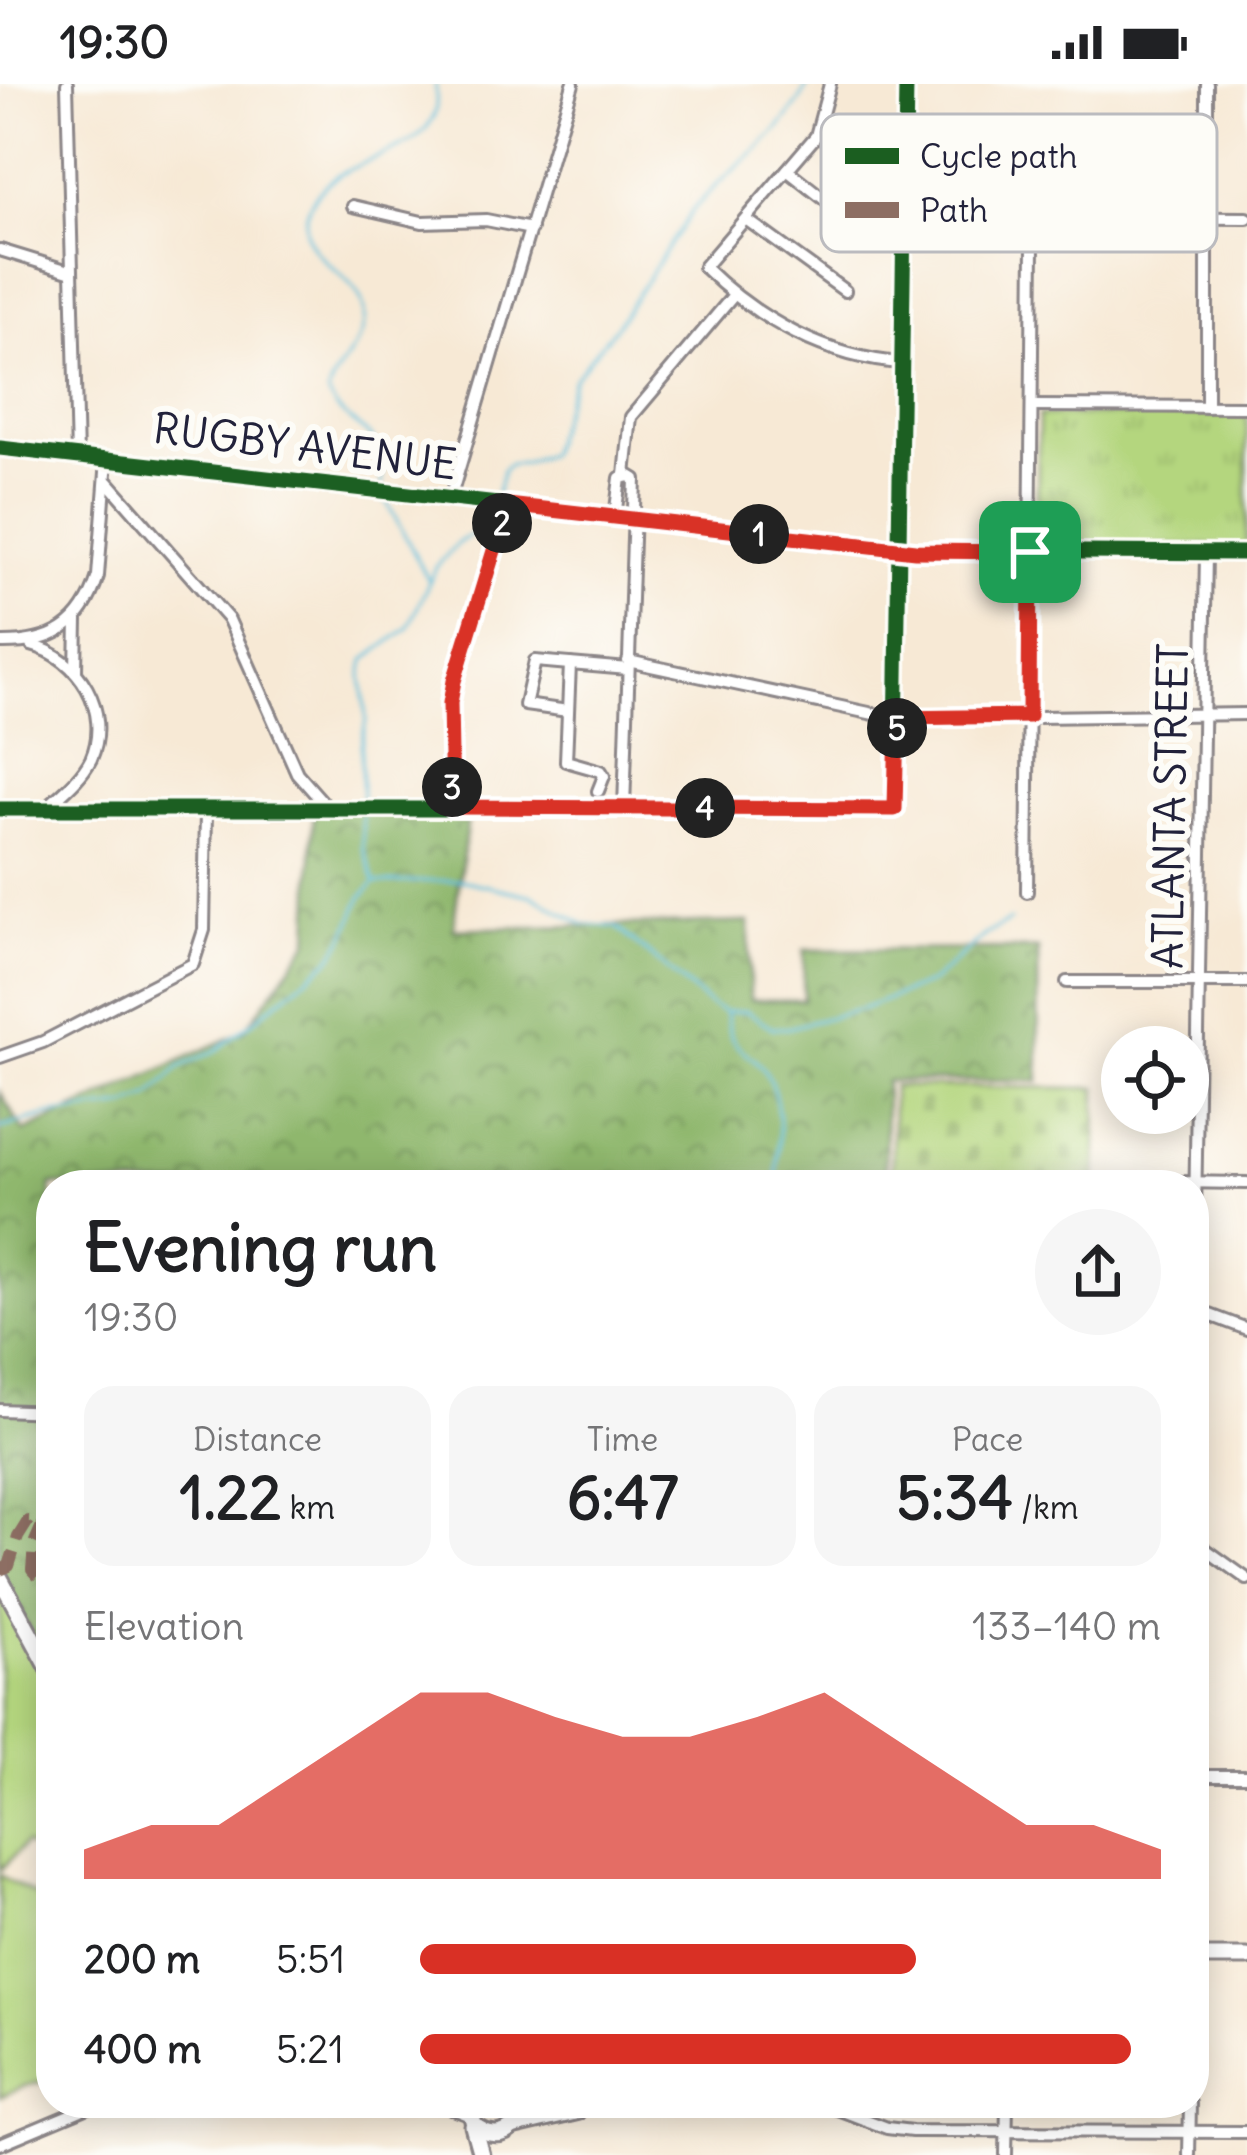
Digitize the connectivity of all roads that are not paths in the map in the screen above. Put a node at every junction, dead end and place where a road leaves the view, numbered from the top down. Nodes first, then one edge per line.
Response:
1 (68, 84) edge
2 (573, 84) edge
3 (906, 84) edge
4 (906, 114) edge
5 (821, 117) edge
6 (787, 170) junction
7 (821, 197) edge
8 (353, 206) dead end
9 (747, 220) junction
10 (531, 229) junction
11 (0, 250) edge
12 (904, 252) edge
13 (1033, 252) edge
14 (1207, 252) edge
15 (72, 272) junction
16 (845, 291) dead end
17 (733, 296) junction
18 (902, 363) junction
19 (1032, 406) junction
20 (1207, 407) junction
21 (1247, 407) edge
22 (0, 448) edge
23 (77, 456) junction
24 (107, 460) junction
25 (625, 476) junction
26 (108, 482) junction
27 (450, 499) junction
28 (508, 505) junction
29 (615, 518) junction
30 (632, 519) junction
31 (899, 550) junction
32 (1030, 552) junction
33 (1206, 553) junction
34 (1247, 553) edge
35 (77, 620) junction
36 (29, 642) junction
37 (0, 643) edge
38 (570, 664) junction
39 (628, 665) junction
40 (76, 671) junction
41 (568, 711) junction
42 (1203, 714) junction
43 (1247, 714) edge
44 (1029, 716) junction
45 (897, 718) junction
46 (598, 791) dead end
47 (327, 807) junction
48 (452, 807) junction
49 (624, 808) junction
50 (0, 809) edge
51 (45, 809) junction
52 (206, 811) junction
53 (1028, 892) dead end
54 (1067, 982) dead end
55 (1200, 982) junction
56 (1247, 982) edge
57 (0, 1057) edge
58 (1198, 1170) edge
59 (1209, 1183) edge
60 (1247, 1183) edge
61 (1209, 1315) edge
62 (1247, 1329) edge
63 (0, 1410) edge
64 (36, 1411) edge
65 (1209, 1552) edge
66 (0, 1578) edge
67 (1247, 1580) edge
68 (36, 1644) edge
69 (1209, 1776) edge
70 (1247, 1776) edge
71 (1209, 1957) edge
72 (1247, 1958) edge
73 (62, 2118) edge
74 (471, 2118) edge
75 (473, 2118) edge
76 (519, 2118) edge
77 (561, 2118) edge
78 (868, 2118) edge
79 (1006, 2118) edge
80 (1190, 2118) edge
81 (507, 2132) junction
82 (1006, 2132) junction
83 (1190, 2132) junction
84 (1247, 2132) edge
85 (0, 2144) edge
86 (481, 2155) edge
87 (495, 2155) edge
88 (1006, 2155) edge
89 (1190, 2155) edge

1 - 15 street
2 - 10 street
3 - 4 street
5 - 6 street
6 - 7 street
6 - 9 street
8 - 10 street
9 - 16 street
9 - 17 street
10 - 27 street
11 - 15 street
12 - 18 street
13 - 19 street
14 - 20 street
15 - 23 street
17 - 18 street
17 - 25 street
18 - 31 street
19 - 20 street
19 - 32 street
20 - 21 street
22 - 23 street, RUGBY AVENUE
23 - 24 street, RUGBY AVENUE
24 - 26 street
24 - 27 street, RUGBY AVENUE
25 - 29 street
25 - 30 street
26 - 35 street
26 - 47 street
27 - 28 street, RUGBY AVENUE
28 - 29 street, RUGBY AVENUE
28 - 48 street
29 - 30 street, RUGBY AVENUE
30 - 31 street, RUGBY AVENUE
30 - 39 street
31 - 32 street, RUGBY AVENUE
31 - 45 street
32 - 33 street, RUGBY AVENUE
32 - 44 street
33 - 34 street, RUGBY AVENUE
33 - 42 street, ATLANTA STREET
35 - 36 street
35 - 40 street
36 - 37 street
36 - 40 street
38 - 39 street
38 - 41 street
38 - 41 street
39 - 45 street
39 - 49 street
40 - 51 street
41 - 46 street
42 - 43 street
42 - 44 street
42 - 55 street, ATLANTA STREET
44 - 45 street
44 - 53 street
45 - 49 street
47 - 48 street
47 - 52 street
48 - 49 street
50 - 51 street
51 - 52 street
52 - 57 street
54 - 55 street
55 - 56 street
55 - 58 street, ATLANTA STREET
59 - 60 street
61 - 62 street
63 - 64 street
65 - 67 street
66 - 68 street
69 - 70 street
71 - 72 street
73 - 85 street
74 - 86 street
75 - 81 street
76 - 81 street
77 - 81 street
78 - 82 street
79 - 82 street
80 - 83 street
81 - 87 street
82 - 83 street
82 - 88 street
83 - 84 street
83 - 89 street

